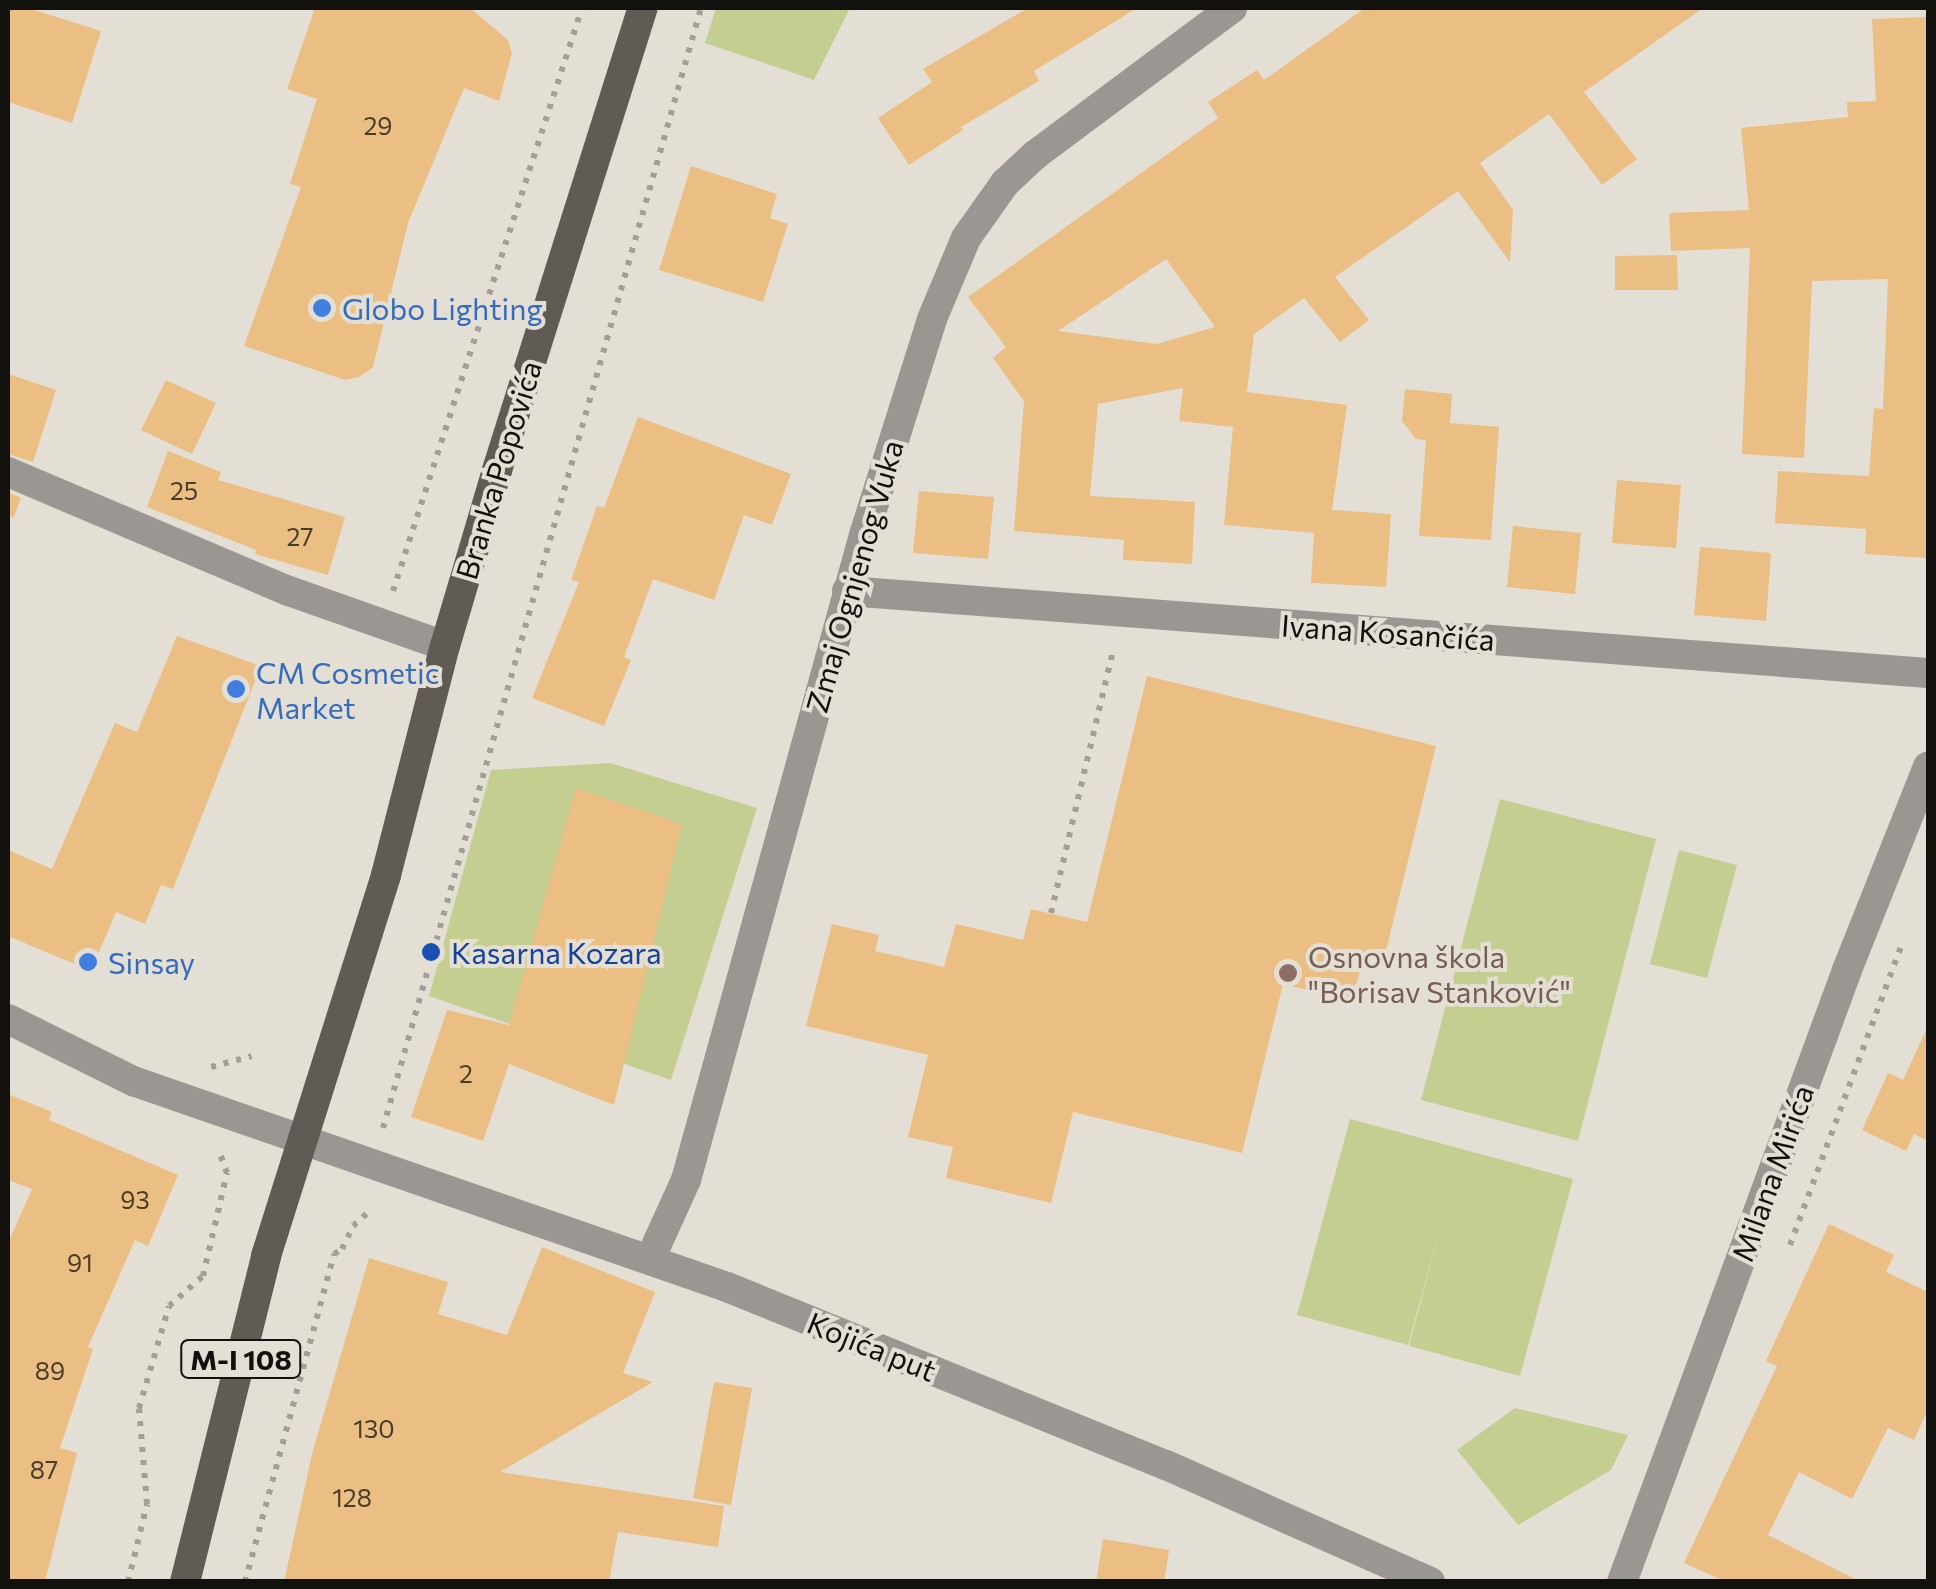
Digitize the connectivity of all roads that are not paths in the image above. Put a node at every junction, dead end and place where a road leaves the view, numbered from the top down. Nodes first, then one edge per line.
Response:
1 (643, 8) edge
2 (1232, 8) edge
3 (8, 472) edge
4 (848, 591) junction
5 (445, 646) junction
6 (1928, 673) edge
7 (1928, 766) edge
8 (8, 1019) edge
9 (304, 1138) junction
10 (650, 1257) junction
11 (185, 1582) edge
12 (1430, 1582) edge
13 (1622, 1582) edge

1 - 5 main road, Branka Popovića / M-I 108
2 - 4 street, Zmaj Ognjenog Vuka
3 - 5 street
4 - 6 street, Ivana Kosančića
4 - 10 street, Zmaj Ognjenog Vuka
5 - 9 main road, Branka Popovića / M-I 108
7 - 13 street, Milana Mirića
8 - 9 street, Kojića put
9 - 10 street, Kojića put
9 - 11 main road, M-I 108
10 - 12 street, Kojića put

